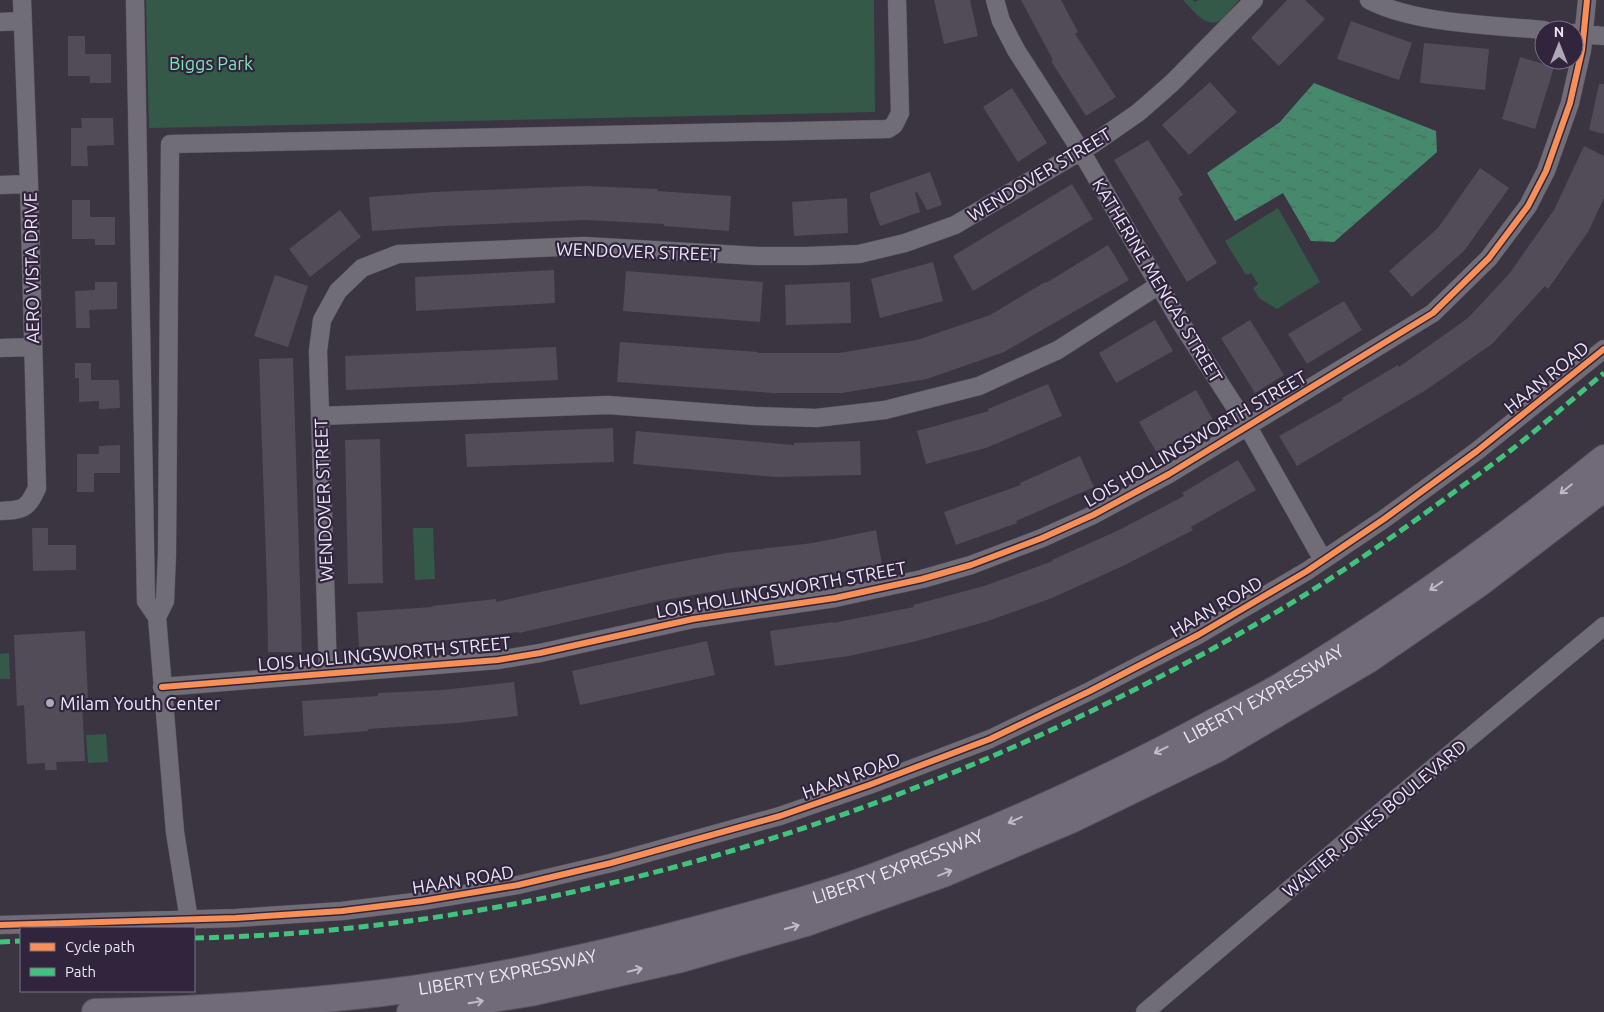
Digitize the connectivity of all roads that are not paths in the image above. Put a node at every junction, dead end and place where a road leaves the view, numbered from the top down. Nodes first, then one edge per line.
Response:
1 (22, 0) edge
2 (135, 0) edge
3 (897, 0) edge
4 (995, 0) edge
5 (1254, 0) edge
6 (1369, 0) edge
7 (1587, 0) edge
8 (1582, 20) edge
9 (22, 21) junction
10 (0, 22) edge
11 (1534, 29) edge
12 (1584, 34) edge
13 (1604, 36) edge
14 (1574, 70) edge
15 (1081, 151) junction
16 (0, 184) edge
17 (29, 184) junction
18 (1159, 285) junction
19 (32, 347) junction
20 (0, 348) edge
21 (1604, 349) edge
22 (320, 416) junction
23 (1248, 427) junction
24 (1604, 458) edge
25 (1604, 488) edge
26 (0, 510) edge
27 (1323, 560) junction
28 (157, 617) junction
29 (1604, 626) edge
30 (328, 673) junction
31 (162, 686) junction
32 (189, 920) junction
33 (0, 925) edge
34 (95, 1012) edge
35 (410, 1012) edge
36 (1145, 1012) edge

1 - 9 street, AERO VISTA DRIVE
2 - 28 street
3 - 28 street
4 - 15 street, KATHERINE MENGAS STREET
5 - 15 street, WENDOVER STREET
6 - 11 street
7 - 8 street, LOIS HOLLINGSWORTH STREET
9 - 10 street
9 - 17 street, AERO VISTA DRIVE
12 - 13 street
14 - 23 street, LOIS HOLLINGSWORTH STREET
15 - 18 street, KATHERINE MENGAS STREET
15 - 22 street, WENDOVER STREET
16 - 17 street
17 - 19 street, AERO VISTA DRIVE
18 - 22 street
18 - 23 street, KATHERINE MENGAS STREET
19 - 20 street
19 - 26 street, AERO VISTA DRIVE
21 - 27 street, HAAN ROAD
22 - 30 street, WENDOVER STREET
23 - 27 street, KATHERINE MENGAS STREET
23 - 30 street, LOIS HOLLINGSWORTH STREET
24 -> 34 highway, LIBERTY EXPRESSWAY
35 -> 25 highway, LIBERTY EXPRESSWAY
27 - 32 street, HAAN ROAD
28 - 31 street
29 - 36 street, WALTER JONES BOULEVARD
30 - 31 street, LOIS HOLLINGSWORTH STREET
31 - 32 street
32 - 33 street, HAAN ROAD

